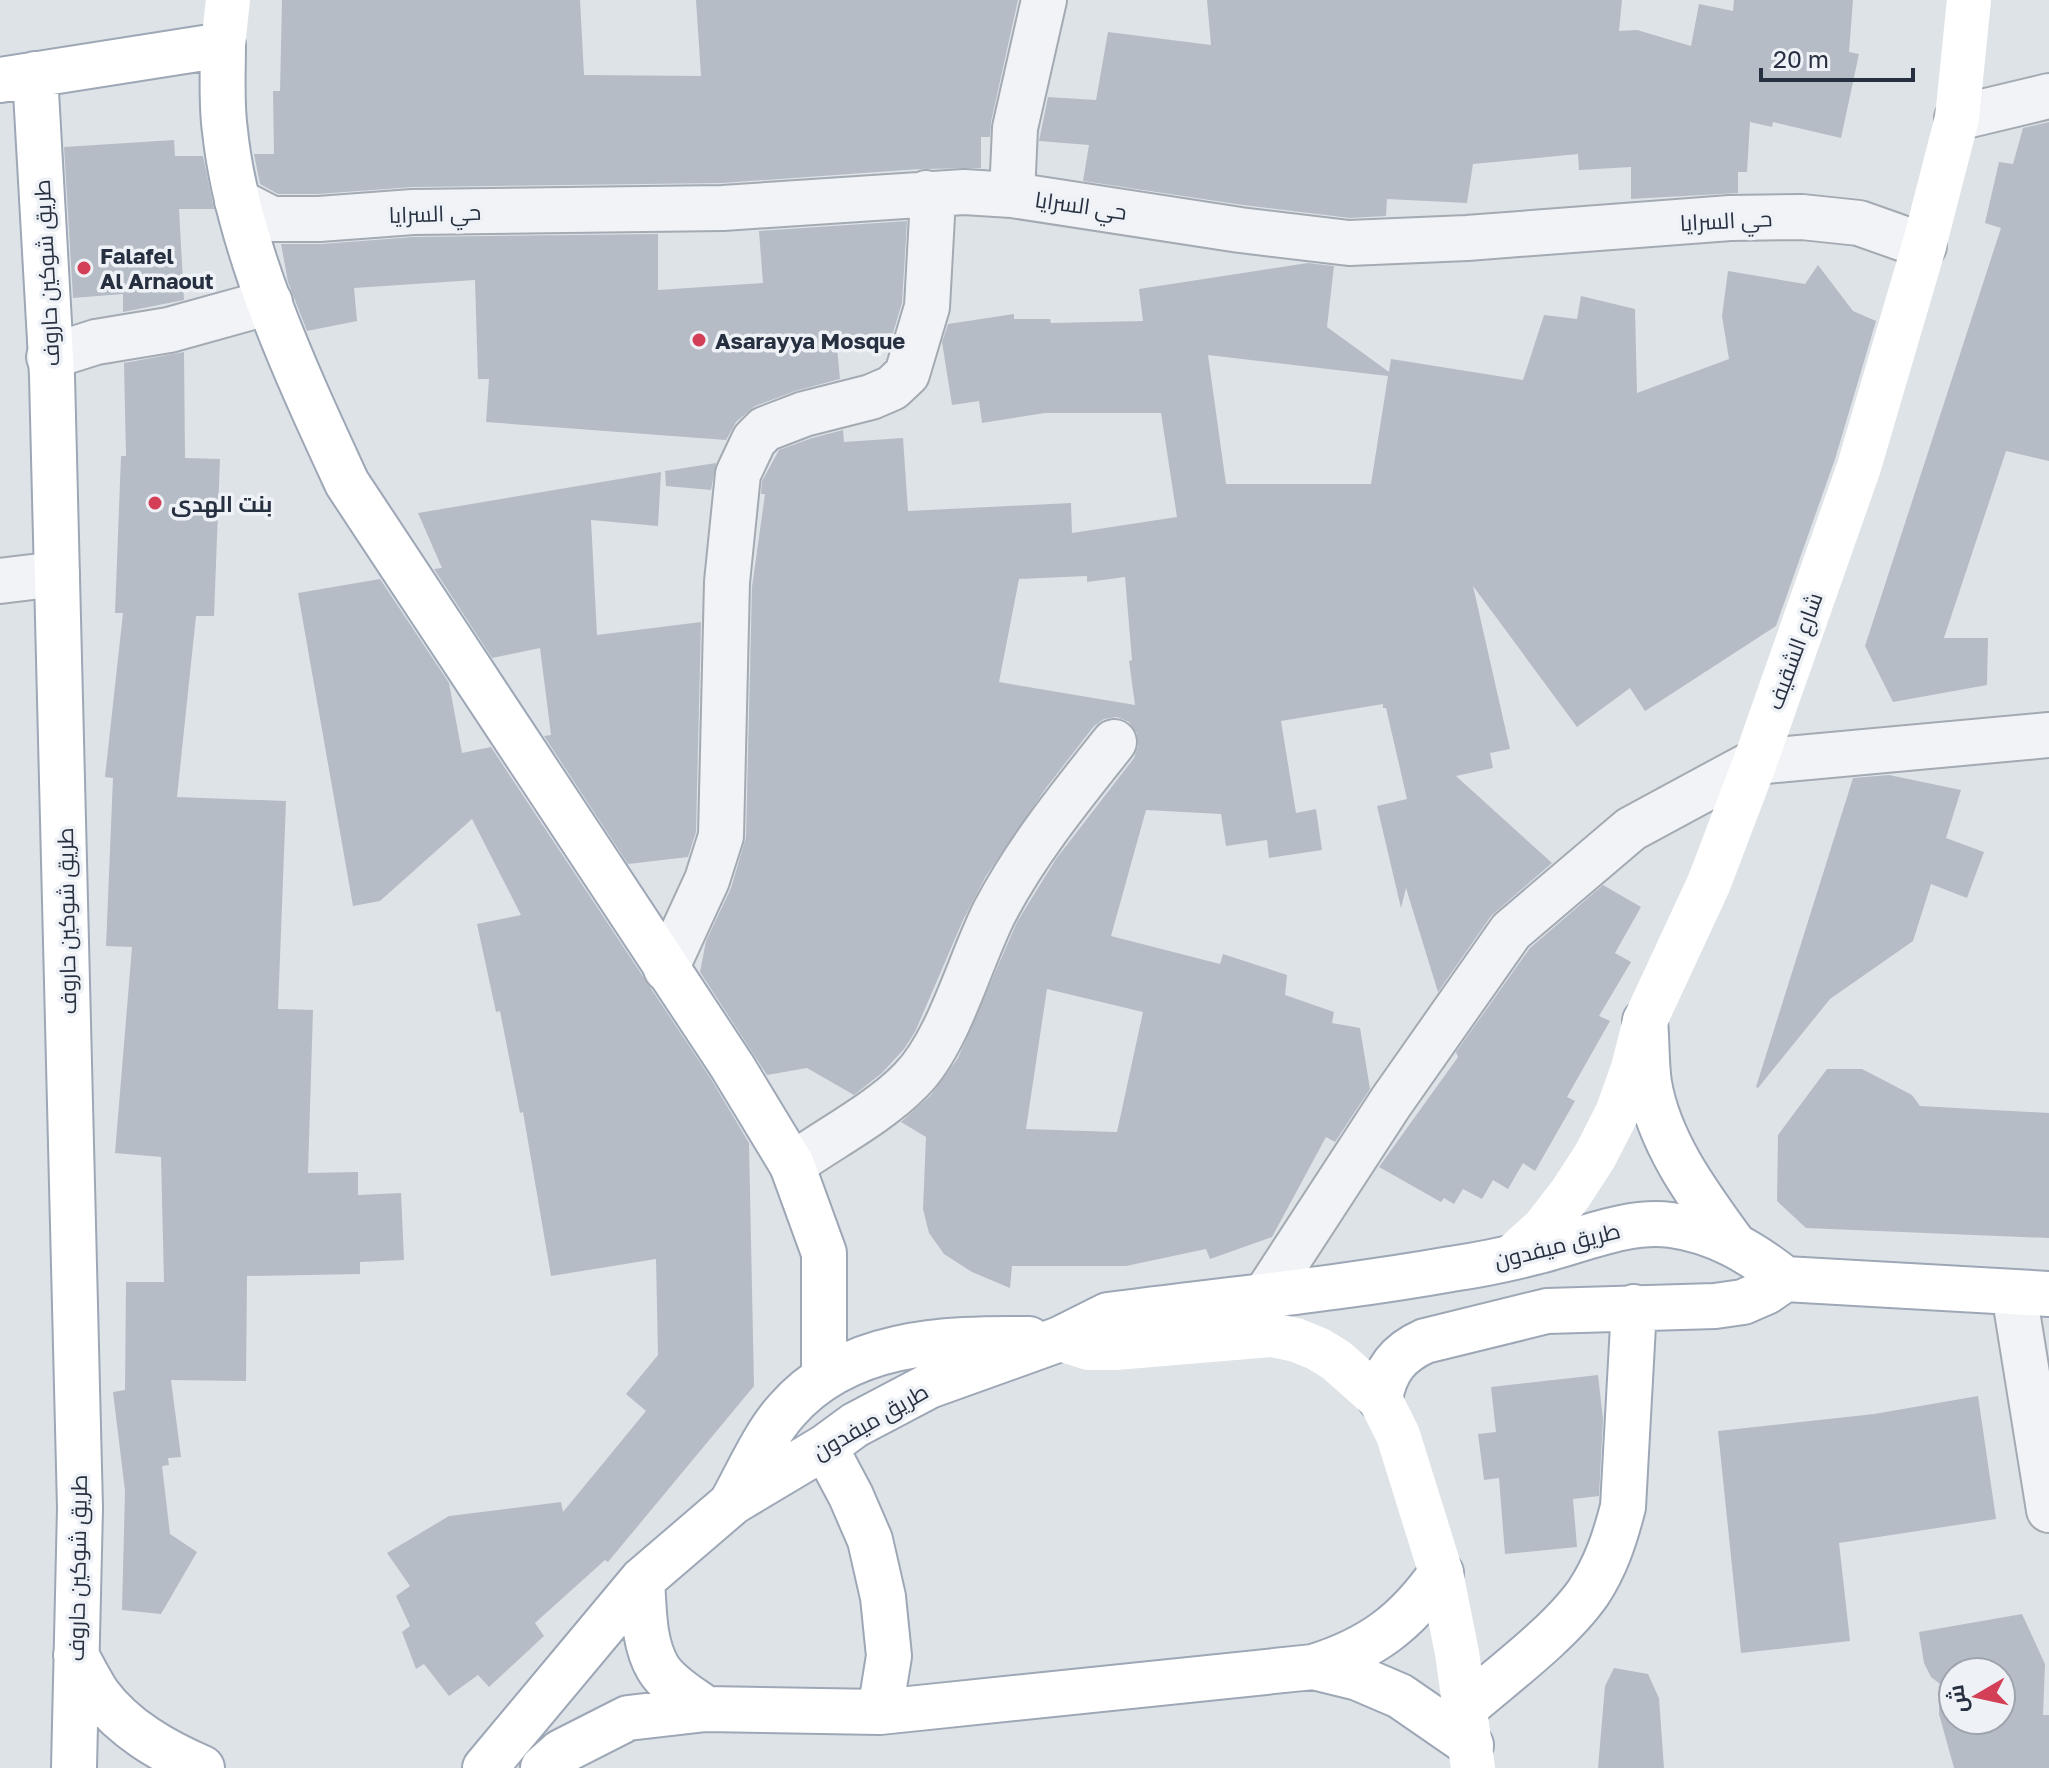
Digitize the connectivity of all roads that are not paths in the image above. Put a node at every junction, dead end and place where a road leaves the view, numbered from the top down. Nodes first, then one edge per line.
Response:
1 (228, 0) edge
2 (1044, 0) edge
3 (1969, 0) edge
4 (223, 45) junction
5 (18, 77) edge
6 (2049, 96) edge
7 (1957, 118) junction
8 (926, 193) junction
9 (1012, 195) junction
10 (237, 201) junction
11 (1924, 246) junction
12 (270, 302) junction
13 (49, 357) junction
14 (57, 574) junction
15 (0, 581) edge
16 (2049, 735) edge
17 (1114, 742) dead end
18 (1755, 762) junction
19 (666, 969) junction
20 (1645, 1021) junction
21 (792, 1165) junction
22 (1733, 1243) junction
23 (1512, 1257) junction
24 (1785, 1279) junction
25 (1266, 1294) junction
26 (2031, 1294) edge
27 (1634, 1307) junction
28 (1060, 1339) junction
29 (824, 1376) junction
30 (1380, 1399) junction
31 (825, 1447) junction
32 (733, 1502) junction
33 (2049, 1510) edge
34 (1441, 1573) junction
35 (642, 1580) junction
36 (76, 1655) junction
37 (1313, 1667) junction
38 (706, 1709) junction
39 (880, 1712) junction
40 (1470, 1741) edge
41 (74, 1768) edge
42 (202, 1768) edge
43 (485, 1768) edge
44 (543, 1768) edge

1 - 4 main road
2 - 9 street
3 - 7 main road, شارع الشقيف
4 - 5 main road
4 - 10 main road
5 - 13 main road, طريق شوكين حاروف
6 - 7 street
7 - 11 main road, شارع الشقيف
8 - 9 street, حي السرايا
8 - 10 street, حي السرايا
8 - 19 street
9 - 11 street, حي السرايا
10 - 12 main road
11 - 18 main road, شارع الشقيف
12 - 13 street
12 - 19 main road
13 - 14 main road, طريق شوكين حاروف
14 - 15 street
14 - 36 main road, طريق شوكين حاروف
16 - 18 street
17 - 21 street
18 - 20 main road, شارع الشقيف
18 - 25 street
19 - 21 main road
20 - 22 main road
20 - 23 main road, شارع الشقيف
21 - 29 main road
22 - 23 main road, طريق ميفدون
22 - 24 main road, طريق ميفدون
23 - 25 main road, طريق ميفدون
24 - 26 main road
24 - 27 main road
25 - 28 main road, طريق ميفدون
26 - 33 street
27 - 30 main road
27 - 40 main road
28 - 29 main road, طريق ميفدون
28 - 30 main road
28 - 31 main road, طريق ميفدون
29 - 32 main road, طريق ميفدون
30 - 34 main road
31 - 32 main road, طريق ميفدون
31 - 39 main road
32 - 35 main road, طريق ميفدون
34 - 37 main road
34 - 40 main road
35 - 38 main road
35 - 43 main road, طريق ميفدون
36 - 41 main road, طريق شوكين حاروف
36 - 42 main road
37 - 39 main road
37 - 40 main road
38 - 39 main road
38 - 44 main road

